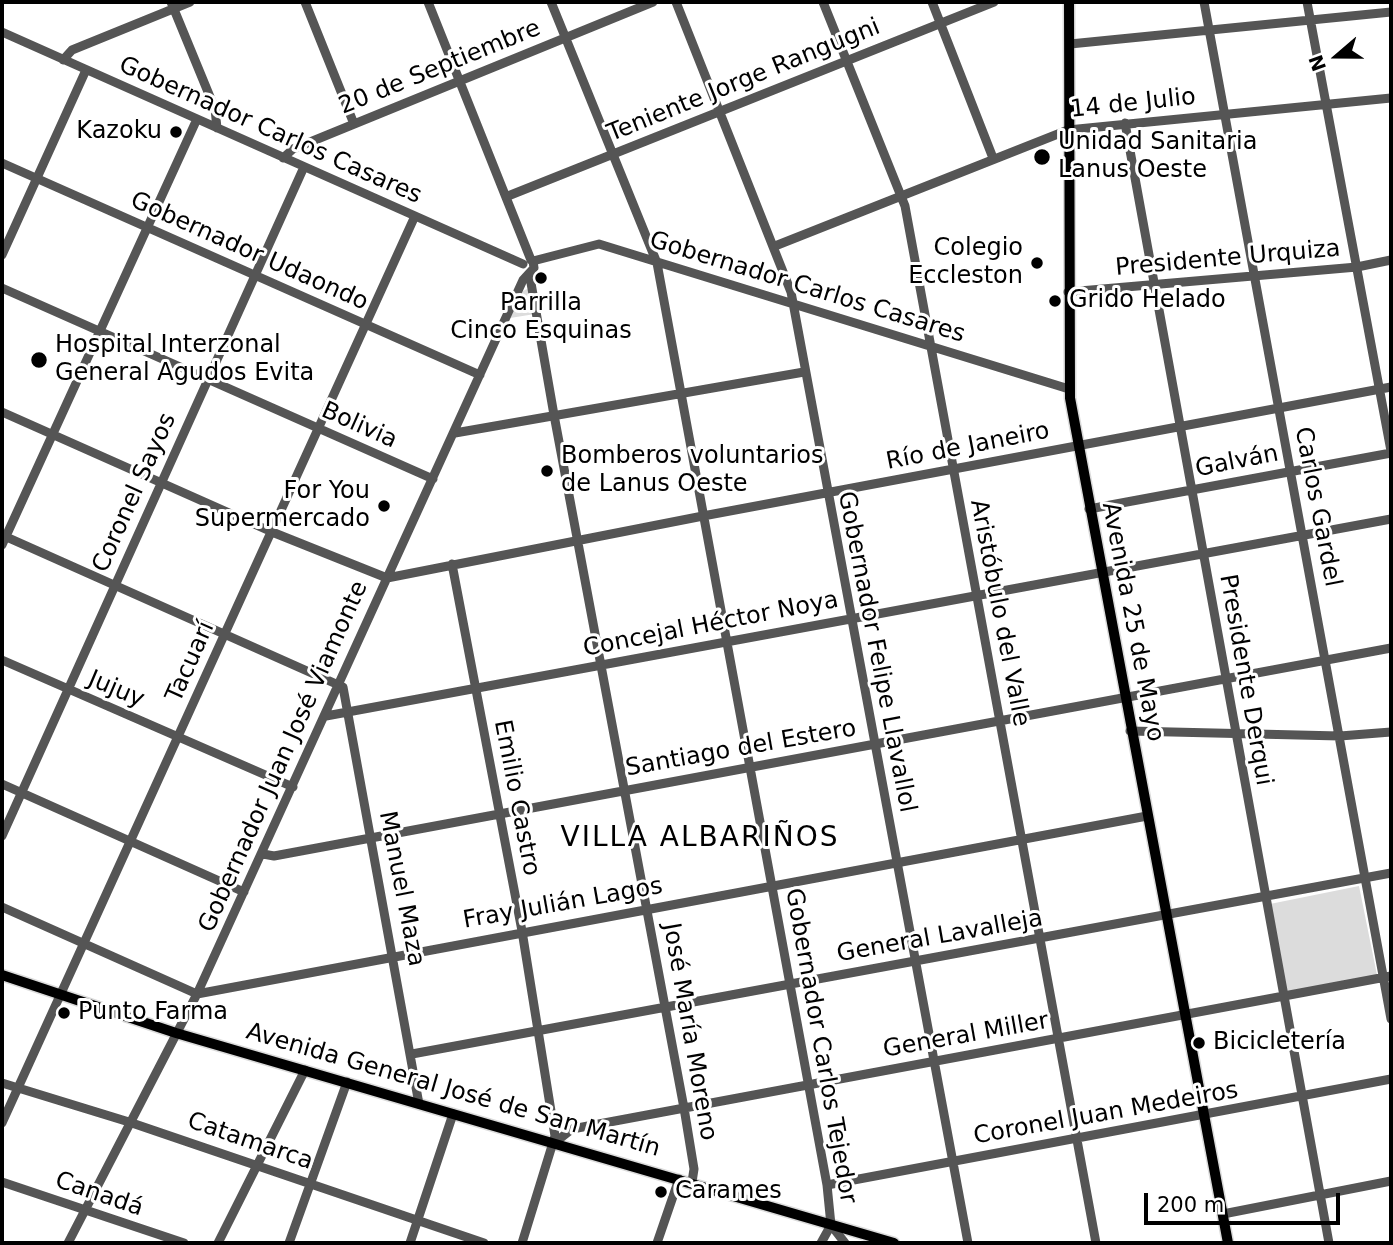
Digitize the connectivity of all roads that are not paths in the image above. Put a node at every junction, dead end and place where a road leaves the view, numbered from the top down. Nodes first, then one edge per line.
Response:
1 (190, 2) edge
2 (305, 2) edge
3 (428, 2) edge
4 (551, 2) edge
5 (653, 2) edge
6 (676, 2) edge
7 (823, 2) edge
8 (932, 2) edge
9 (994, 2) edge
10 (1069, 2) edge
11 (1204, 2) edge
12 (1307, 2) edge
13 (172, 5) edge
14 (1391, 12) edge
15 (1311, 21) junction
16 (941, 23) junction
17 (1209, 29) junction
18 (2, 32) edge
19 (565, 37) junction
20 (1070, 44) junction
21 (63, 60) junction
22 (846, 60) junction
23 (86, 70) junction
24 (460, 80) junction
25 (1391, 98) edge
26 (1326, 103) junction
27 (720, 110) junction
28 (1224, 114) junction
29 (197, 119) junction
30 (354, 124) junction
31 (1125, 124) junction
32 (217, 128) junction
33 (1068, 130) junction
34 (613, 154) junction
35 (283, 158) junction
36 (993, 158) junction
37 (2, 163) edge
38 (304, 167) junction
39 (37, 179) junction
40 (901, 195) junction
41 (508, 196) junction
42 (415, 216) junction
43 (146, 227) junction
44 (775, 246) junction
45 (2, 255) edge
46 (1391, 260) edge
47 (657, 263) junction
48 (529, 266) junction
49 (1357, 267) junction
50 (254, 275) junction
51 (1255, 276) junction
52 (1155, 286) junction
53 (2, 288) edge
54 (1068, 292) junction
55 (792, 302) junction
56 (366, 325) junction
57 (99, 331) junction
58 (929, 345) junction
59 (804, 372) junction
60 (481, 375) junction
61 (208, 379) junction
62 (1391, 387) edge
63 (1069, 389) junction
64 (1380, 389) junction
65 (680, 392) junction
66 (1279, 410) junction
67 (2, 412) edge
68 (554, 415) junction
69 (1180, 426) junction
70 (318, 429) junction
71 (455, 433) junction
72 (51, 435) junction
73 (1078, 446) junction
74 (1391, 452) edge
75 (952, 469) junction
76 (1290, 472) junction
77 (433, 479) junction
78 (160, 483) junction
79 (1192, 491) junction
80 (826, 492) junction
81 (1089, 509) junction
82 (703, 516) junction
83 (1391, 519) edge
84 (272, 532) junction
85 (1302, 534) junction
86 (3, 539) edge
87 (578, 540) junction
88 (1202, 552) junction
89 (452, 564) junction
90 (1100, 570) junction
91 (387, 578) junction
92 (115, 585) junction
93 (975, 595) junction
94 (851, 618) junction
95 (225, 634) junction
96 (726, 642) junction
97 (1391, 648) edge
98 (2, 660) edge
99 (1326, 660) junction
100 (602, 665) junction
101 (1226, 679) junction
102 (340, 684) junction
103 (476, 687) junction
104 (67, 690) junction
105 (1124, 697) junction
106 (349, 712) junction
107 (326, 716) junction
108 (1000, 722) junction
109 (1130, 731) junction
110 (1391, 732) edge
111 (1235, 734) junction
112 (1340, 736) junction
113 (178, 738) junction
114 (875, 744) junction
115 (749, 767) junction
116 (2, 784) edge
117 (293, 787) junction
118 (625, 789) junction
119 (22, 793) junction
120 (499, 812) junction
121 (1147, 816) junction
122 (2, 836) edge
123 (372, 836) junction
124 (1021, 839) junction
125 (131, 841) junction
126 (262, 854) junction
127 (897, 862) junction
128 (1391, 873) edge
129 (1365, 879) junction
130 (771, 885) junction
131 (244, 892) junction
132 (1264, 898) junction
133 (2, 907) edge
134 (648, 909) junction
135 (1166, 916) junction
136 (522, 931) junction
137 (1040, 939) junction
138 (84, 944) junction
139 (395, 956) junction
140 (915, 962) junction
141 (2, 975) edge
142 (1387, 977) edge
143 (790, 985) junction
144 (60, 994) junction
145 (197, 994) junction
146 (1283, 998) junction
147 (665, 1009) junction
148 (1184, 1015) junction
149 (1391, 1019) edge
150 (540, 1031) junction
151 (176, 1032) junction
152 (1058, 1039) junction
153 (412, 1055) junction
154 (933, 1060) junction
155 (305, 1070) junction
156 (1391, 1079) edge
157 (347, 1082) junction
158 (2, 1083) edge
159 (807, 1084) junction
160 (18, 1088) junction
161 (1302, 1097) junction
162 (419, 1104) junction
163 (684, 1108) junction
164 (453, 1114) junction
165 (1203, 1115) junction
166 (129, 1122) junction
167 (2, 1123) edge
168 (1077, 1139) junction
169 (553, 1144) junction
170 (953, 1161) junction
171 (257, 1165) junction
172 (679, 1179) junction
173 (1391, 1181) edge
174 (2, 1182) edge
175 (692, 1182) junction
176 (310, 1183) junction
177 (827, 1185) junction
178 (1321, 1194) junction
179 (84, 1211) junction
180 (1223, 1214) junction
181 (418, 1220) junction
182 (831, 1225) junction
183 (68, 1243) edge
184 (184, 1243) edge
185 (218, 1243) edge
186 (289, 1243) edge
187 (410, 1243) edge
188 (484, 1243) edge
189 (522, 1243) edge
190 (657, 1243) edge
191 (821, 1243) edge
192 (845, 1243) edge
193 (894, 1243) edge
194 (968, 1243) edge
195 (1096, 1243) edge
196 (1228, 1243) edge
197 (1329, 1243) edge

1 - 13 street
2 - 30 street
3 - 24 street, José María Moreno
4 - 19 street, Gobernador Carlos Tejedor
5 - 19 street, 20 de Septiembre
6 - 27 street, Gobernador Felipe Llavallol
7 - 22 street, Aristóbulo del Valle
8 - 16 street
9 - 16 street, Teniente Jorge Rangugni
10 - 20 main road, Avenida 25 de Mayo
11 - 17 street, Carlos Gardel
12 - 15 street
13 - 21 street
13 - 32 street
14 - 15 street
15 - 17 street
15 - 26 street
16 - 22 street, Teniente Jorge Rangugni
16 - 36 street
17 - 20 street
17 - 28 street, Carlos Gardel
18 - 21 street, Gobernador Carlos Casares
19 - 24 street, 20 de Septiembre
19 - 34 street, Gobernador Carlos Tejedor
20 - 33 main road, Avenida 25 de Mayo
21 - 23 street, Gobernador Carlos Casares
22 - 27 street, Teniente Jorge Rangugni
22 - 40 street, Aristóbulo del Valle
23 - 29 street, Gobernador Carlos Casares
23 - 39 street
24 - 30 street, 20 de Septiembre
24 - 41 street, José María Moreno
25 - 26 street, 14 de Julio
26 - 28 street, 14 de Julio
26 - 49 street
27 - 34 street, Teniente Jorge Rangugni
27 - 44 street, Gobernador Felipe Llavallol
28 - 31 street, 14 de Julio
28 - 51 street, Carlos Gardel
29 - 32 street, Gobernador Carlos Casares
29 - 43 street
30 - 35 street, 20 de Septiembre
31 - 33 street, 14 de Julio
31 - 52 street, Presidente Derqui
32 - 35 street, Gobernador Carlos Casares
33 - 36 street, 14 de Julio
33 - 54 main road, Avenida 25 de Mayo
34 - 41 street, Teniente Jorge Rangugni
34 - 47 street, Gobernador Carlos Tejedor
35 - 38 street, Gobernador Carlos Casares
36 - 40 street, 14 de Julio
37 - 39 street, Gobernador Udaondo
38 - 42 street, Gobernador Carlos Casares
38 - 50 street, Coronel Sayos
39 - 43 street, Gobernador Udaondo
39 - 45 street
40 - 44 street, 14 de Julio
40 - 58 street, Aristóbulo del Valle
41 - 48 street, José María Moreno
42 - 48 street, Gobernador Carlos Casares
42 - 56 street, Tacuarí
43 - 50 street, Gobernador Udaondo
43 - 57 street
44 - 55 street, Gobernador Felipe Llavallol
46 - 49 street, Presidente Urquiza
47 - 48 street, Gobernador Carlos Casares
47 - 55 street, Gobernador Carlos Casares
47 - 65 street, Gobernador Carlos Tejedor
48 - 60 street, Gobernador Juan José Viamonte
48 - 68 street, José María Moreno
49 - 51 street, Presidente Urquiza
49 - 64 street
50 - 56 street, Gobernador Udaondo
50 - 61 street, Coronel Sayos
51 - 52 street, Presidente Urquiza
51 - 66 street, Carlos Gardel
52 - 54 street, Presidente Urquiza
52 - 69 street, Presidente Derqui
53 - 57 street, Bolivia
54 - 63 main road, Avenida 25 de Mayo
55 - 58 street, Gobernador Carlos Casares
55 - 59 street, Gobernador Felipe Llavallol
56 - 60 street, Gobernador Udaondo
56 - 70 street, Tacuarí
57 - 61 street, Bolivia
57 - 72 street
58 - 63 street, Gobernador Carlos Casares
58 - 75 street, Aristóbulo del Valle
59 - 65 street
59 - 80 street, Gobernador Felipe Llavallol
60 - 71 street, Gobernador Juan José Viamonte
61 - 70 street, Bolivia
61 - 78 street, Coronel Sayos
62 - 64 street, Río de Janeiro
63 - 73 main road, Avenida 25 de Mayo
64 - 66 street, Río de Janeiro
64 - 74 street
65 - 68 street
65 - 82 street, Gobernador Carlos Tejedor
66 - 69 street, Río de Janeiro
66 - 76 street, Carlos Gardel
67 - 72 street
68 - 71 street
68 - 87 street, José María Moreno
69 - 73 street, Río de Janeiro
69 - 79 street, Presidente Derqui
70 - 77 street, Bolivia
70 - 84 street, Tacuarí
71 - 77 street, Gobernador Juan José Viamonte
72 - 78 street
72 - 86 street
73 - 75 street, Río de Janeiro
73 - 81 main road, Avenida 25 de Mayo
74 - 76 street, Galván
75 - 80 street, Río de Janeiro
75 - 93 street, Aristóbulo del Valle
76 - 79 street, Galván
76 - 85 street, Carlos Gardel
77 - 91 street, Gobernador Juan José Viamonte
78 - 84 street
78 - 92 street, Coronel Sayos
79 - 81 street, Galván
79 - 88 street, Presidente Derqui
80 - 82 street, Río de Janeiro
80 - 94 street, Gobernador Felipe Llavallol
81 - 90 main road, Avenida 25 de Mayo
82 - 87 street, Río de Janeiro
82 - 96 street, Gobernador Carlos Tejedor
83 - 85 street, Concejal Héctor Noya
84 - 91 street
84 - 95 street, Tacuarí
85 - 88 street, Concejal Héctor Noya
85 - 99 street, Carlos Gardel
86 - 92 street
87 - 89 street, Río de Janeiro
87 - 100 street, José María Moreno
88 - 90 street, Concejal Héctor Noya
88 - 101 street, Presidente Derqui
89 - 91 street, Río de Janeiro
89 - 103 street, Emilio Castro
90 - 93 street, Concejal Héctor Noya
90 - 105 main road, Avenida 25 de Mayo
91 - 102 street, Gobernador Juan José Viamonte
92 - 95 street
92 - 104 street, Coronel Sayos
93 - 94 street, Concejal Héctor Noya
93 - 108 street, Aristóbulo del Valle
94 - 96 street, Concejal Héctor Noya
94 - 114 street, Gobernador Felipe Llavallol
95 - 102 street
95 - 113 street, Tacuarí
96 - 100 street, Concejal Héctor Noya
96 - 115 street, Gobernador Carlos Tejedor
97 - 99 street, Santiago del Estero
98 - 104 street, Jujuy
99 - 101 street, Santiago del Estero
99 - 112 street, Carlos Gardel
100 - 103 street, Concejal Héctor Noya
100 - 118 street, José María Moreno
101 - 105 street, Santiago del Estero
101 - 111 street, Presidente Derqui
102 - 106 street, Manuel Maza
102 - 107 street, Gobernador Juan José Viamonte
103 - 106 street, Concejal Héctor Noya
103 - 120 street, Emilio Castro
104 - 113 street, Jujuy
104 - 119 street, Coronel Sayos
105 - 108 street, Santiago del Estero
105 - 109 main road, Avenida 25 de Mayo
106 - 107 street, Concejal Héctor Noya
106 - 123 street, Manuel Maza
107 - 117 street, Gobernador Juan José Viamonte
108 - 114 street, Santiago del Estero
108 - 124 street, Aristóbulo del Valle
109 - 111 street
109 - 121 main road, Avenida 25 de Mayo
110 - 112 street
111 - 112 street
111 - 132 street, Presidente Derqui
112 - 129 street, Carlos Gardel
113 - 117 street, Jujuy
113 - 125 street, Tacuarí
114 - 115 street, Santiago del Estero
114 - 127 street, Gobernador Felipe Llavallol
115 - 118 street, Santiago del Estero
115 - 130 street, Gobernador Carlos Tejedor
116 - 119 street
117 - 126 street, Gobernador Juan José Viamonte
118 - 120 street, Santiago del Estero
118 - 134 street, José María Moreno
119 - 122 street, Coronel Sayos
119 - 125 street
120 - 123 street, Santiago del Estero
120 - 136 street, Emilio Castro
121 - 124 street, Fray Julián Lagos
121 - 135 main road, Avenida 25 de Mayo
123 - 126 street, Santiago del Estero
123 - 139 street, Manuel Maza
124 - 127 street, Fray Julián Lagos
124 - 137 street, Aristóbulo del Valle
125 - 131 street
125 - 138 street, Tacuarí
126 - 131 street, Gobernador Juan José Viamonte
127 - 130 street, Fray Julián Lagos
127 - 140 street, Gobernador Felipe Llavallol
128 - 129 street, General Lavalleja
129 - 132 street, General Lavalleja
129 - 142 street, Carlos Gardel
130 - 134 street, Fray Julián Lagos
130 - 143 street, Gobernador Carlos Tejedor
131 - 145 street, Gobernador Juan José Viamonte
132 - 135 street, General Lavalleja
132 - 146 street, Presidente Derqui
133 - 138 street
134 - 136 street, Fray Julián Lagos
134 - 147 street, José María Moreno
135 - 137 street, General Lavalleja
135 - 148 main road, Avenida 25 de Mayo
136 - 139 street, Fray Julián Lagos
136 - 150 street, Emilio Castro
137 - 140 street, General Lavalleja
137 - 152 street, Aristóbulo del Valle
138 - 144 street, Tacuarí
138 - 145 street
139 - 145 street, Fray Julián Lagos
139 - 153 street, Manuel Maza
140 - 143 street, General Lavalleja
140 - 154 street, Gobernador Felipe Llavallol
141 - 144 main road, Avenida General José de San Martín
142 - 146 street, General Miller
142 - 149 street, Carlos Gardel
143 - 147 street, General Lavalleja
143 - 159 street, Gobernador Carlos Tejedor
144 - 151 main road, Avenida General José de San Martín
144 - 160 street, Tacuarí
145 - 151 street, Gobernador Juan José Viamonte
146 - 148 street, General Miller
146 - 161 street, Presidente Derqui
147 - 150 street, General Lavalleja
147 - 163 street, José María Moreno
148 - 152 street, General Miller
148 - 165 main road, Avenida 25 de Mayo
150 - 153 street, General Lavalleja
150 - 169 street, Emilio Castro
151 - 155 main road, Avenida General José de San Martín
151 - 166 street, Gobernador Juan José Viamonte
152 - 154 street, General Miller
152 - 168 street, Aristóbulo del Valle
153 - 162 street, Manuel Maza
154 - 159 street, General Miller
154 - 170 street, Gobernador Felipe Llavallol
155 - 157 main road, Avenida General José de San Martín
155 - 171 street
156 - 161 street, Coronel Juan Medeiros
157 - 162 main road, Avenida General José de San Martín
157 - 176 street
158 - 160 street, Catamarca
159 - 163 street, General Miller
159 - 177 street, Gobernador Carlos Tejedor
160 - 166 street, Catamarca
160 - 167 street, Tacuarí
161 - 165 street, Coronel Juan Medeiros
161 - 178 street, Presidente Derqui
162 - 164 main road, Avenida General José de San Martín
163 - 169 street, General Miller
163 - 175 street, José María Moreno
164 - 169 main road, Avenida General José de San Martín
164 - 181 street
165 - 168 street, Coronel Juan Medeiros
165 - 180 main road, Avenida 25 de Mayo
166 - 171 street, Catamarca
166 - 179 street, Gobernador Juan José Viamonte
168 - 170 street, Coronel Juan Medeiros
168 - 195 street, Aristóbulo del Valle
169 - 172 main road, Avenida General José de San Martín
169 - 189 street, Emilio Castro
170 - 177 street, Coronel Juan Medeiros
170 - 194 street, Gobernador Felipe Llavallol
171 - 176 street, Catamarca
171 - 185 street
172 - 175 main road, Avenida General José de San Martín
172 - 190 street
173 - 178 street
174 - 179 street, Canadá
175 - 182 main road, Avenida General José de San Martín
176 - 181 street, Catamarca
176 - 186 street
177 - 182 street, Gobernador Carlos Tejedor
178 - 180 street
178 - 197 street, Presidente Derqui
179 - 183 street, Gobernador Juan José Viamonte
179 - 184 street, Canadá
180 - 196 main road, Avenida 25 de Mayo
181 - 187 street
181 - 188 street, Catamarca
182 - 191 street, Gobernador Carlos Tejedor
182 - 192 street
182 - 193 main road, Avenida General José de San Martín

